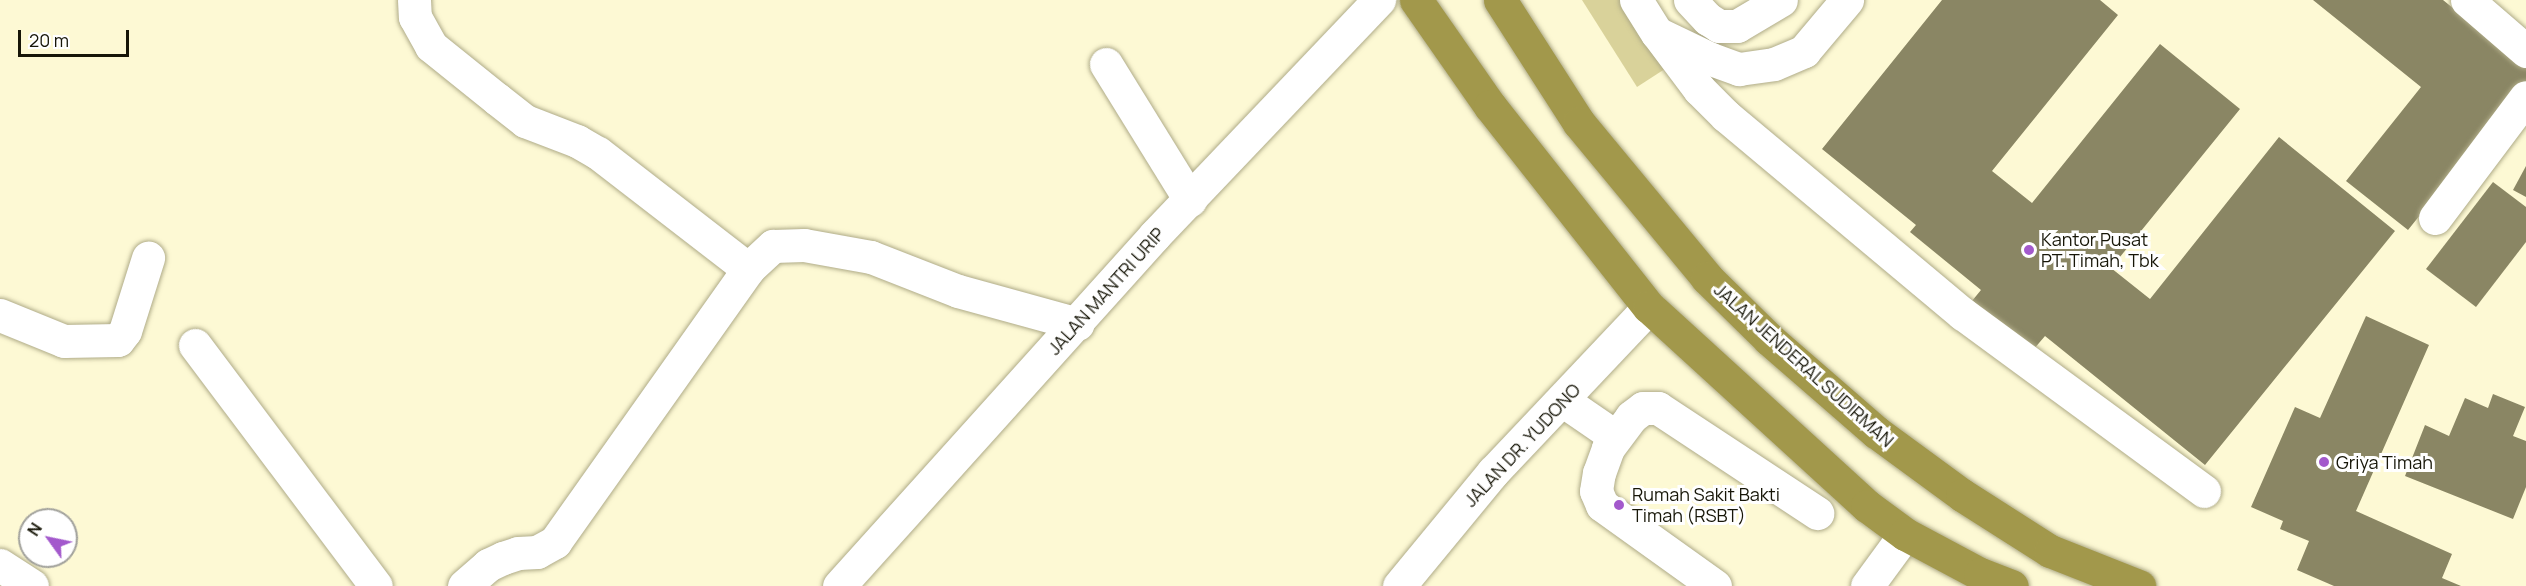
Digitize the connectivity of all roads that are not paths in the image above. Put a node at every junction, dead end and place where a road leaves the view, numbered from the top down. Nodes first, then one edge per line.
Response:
1 (414, 0) edge
2 (1379, 0) edge
3 (1416, 0) edge
4 (1500, 0) edge
5 (1636, 0) edge
6 (1690, 0) edge
7 (1782, 0) edge
8 (1847, 0) edge
9 (2467, 0) edge
10 (1657, 33) junction
11 (2526, 51) edge
12 (1106, 64) dead end
13 (2526, 97) edge
14 (1190, 200) junction
15 (2435, 218) dead end
16 (148, 258) dead end
17 (748, 269) junction
18 (1649, 307) junction
19 (0, 315) edge
20 (1078, 324) junction
21 (195, 345) dead end
22 (1562, 400) junction
23 (1616, 437) junction
24 (2204, 491) dead end
25 (1817, 513) dead end
26 (1905, 534) junction
27 (0, 565) edge
28 (32, 586) edge
29 (376, 586) edge
30 (464, 586) edge
31 (839, 586) edge
32 (1398, 586) edge
33 (1715, 586) edge
34 (1867, 586) edge
35 (2012, 586) edge
36 (2139, 586) edge

1 - 17 street
2 - 14 street, JALAN MANTRI URIP
3 - 18 highway
4 - 36 highway, JALAN JENDERAL SUDIRMAN
5 - 10 street
6 - 7 street
8 - 10 street
9 - 11 street
10 - 24 street
12 - 14 street
13 - 15 street
14 - 20 street, JALAN MANTRI URIP
16 - 19 street
17 - 20 street
17 - 30 street
18 - 22 street, JALAN DR. YUDONO
18 - 26 highway
20 - 31 street, JALAN MANTRI URIP
21 - 29 street
22 - 23 street
22 - 32 street, JALAN DR. YUDONO
23 - 25 street
23 - 33 street
26 - 34 street
26 - 35 highway
27 - 28 street

